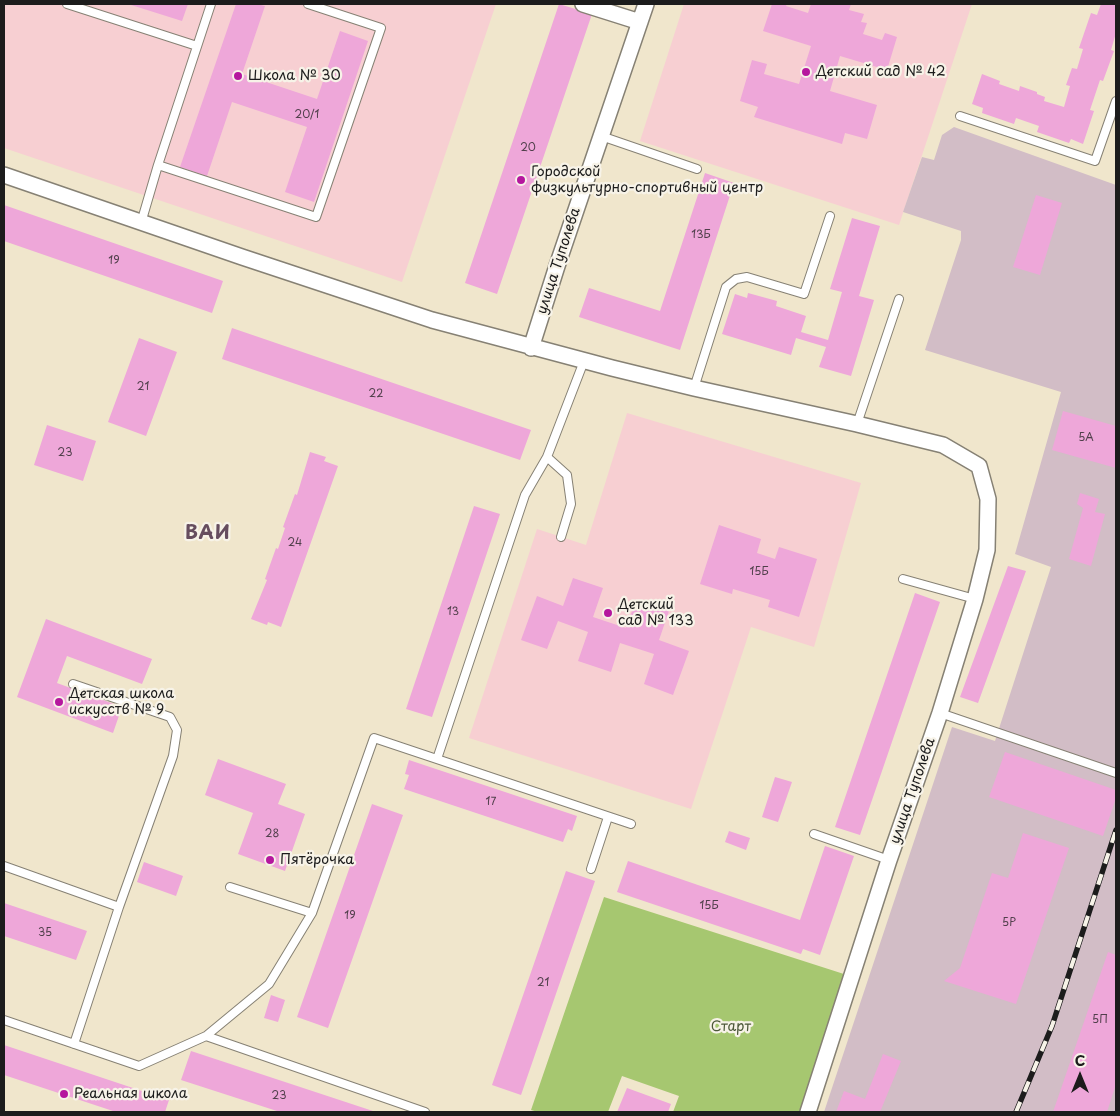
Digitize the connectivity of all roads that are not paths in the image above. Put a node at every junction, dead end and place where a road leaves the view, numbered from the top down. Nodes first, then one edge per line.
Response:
1 (67, 4) edge
2 (211, 4) edge
3 (308, 4) edge
4 (583, 4) edge
5 (646, 4) edge
6 (640, 22) junction
7 (197, 46) junction
8 (1116, 101) edge
9 (960, 116) dead end
10 (601, 136) junction
11 (158, 165) junction
12 (697, 169) dead end
13 (4, 175) edge
14 (830, 216) dead end
15 (141, 222) junction
16 (899, 299) dead end
17 (531, 348) junction
18 (584, 361) junction
19 (694, 388) junction
20 (857, 424) junction
21 (547, 458) junction
22 (561, 537) dead end
23 (903, 579) dead end
24 (975, 599) junction
25 (73, 684) dead end
26 (940, 713) junction
27 (437, 759) junction
28 (1116, 773) edge
29 (608, 817) junction
30 (630, 824) dead end
31 (814, 834) dead end
32 (889, 860) junction
33 (4, 866) edge
34 (591, 869) dead end
35 (230, 887) dead end
36 (119, 907) junction
37 (312, 913) junction
38 (4, 1020) edge
39 (206, 1036) junction
40 (74, 1044) junction
41 (425, 1112) edge
42 (808, 1112) edge

1 - 7 lane
2 - 7 lane
3 - 11 lane
4 - 6 street
5 - 6 street, улица Туполева
6 - 10 street, улица Туполева
7 - 11 lane
8 - 9 lane
10 - 12 lane
10 - 17 street, улица Туполева
11 - 15 lane
13 - 15 street
14 - 19 lane
15 - 17 street
16 - 20 lane
17 - 18 street
18 - 19 street
18 - 21 lane
19 - 20 street
20 - 24 street, улица Туполева
21 - 22 lane
21 - 27 lane
23 - 24 lane
24 - 26 street, улица Туполева
25 - 36 lane
26 - 28 lane
26 - 32 street, улица Туполева
27 - 29 lane
27 - 37 lane
29 - 30 lane
29 - 34 lane
31 - 32 lane
32 - 42 street, улица Туполева
33 - 36 lane
35 - 37 lane
36 - 40 lane
37 - 39 lane
38 - 40 lane
39 - 40 lane
39 - 41 lane

